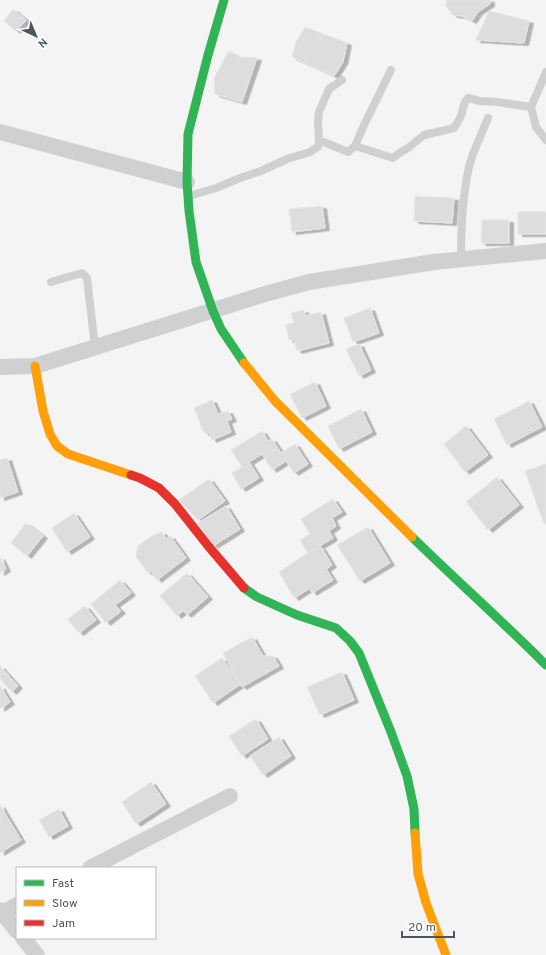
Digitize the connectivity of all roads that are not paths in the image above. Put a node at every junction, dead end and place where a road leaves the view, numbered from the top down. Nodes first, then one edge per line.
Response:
1 (224, 0) edge
2 (390, 70) dead end
3 (546, 72) edge
4 (342, 80) dead end
5 (532, 107) junction
6 (488, 118) dead end
7 (0, 132) edge
8 (320, 140) junction
9 (546, 140) edge
10 (355, 146) junction
11 (188, 189) junction
12 (546, 251) edge
13 (461, 259) junction
14 (51, 282) dead end
15 (213, 311) junction
16 (95, 347) junction
17 (35, 366) junction
18 (0, 367) edge
19 (546, 665) edge
20 (230, 796) dead end
21 (92, 867) edge
22 (16, 905) edge
23 (1, 912) edge
24 (16, 930) edge
25 (24, 939) edge
26 (37, 955) edge
27 (446, 955) edge

1 - 11 street
2 - 10 lane
3 - 5 lane
4 - 8 lane
5 - 9 lane
5 - 10 lane
6 - 13 lane
7 - 11 street
8 - 10 lane
8 - 11 lane
11 - 15 street
12 - 13 street
13 - 15 street
14 - 16 lane
15 - 16 street
15 - 19 street
16 - 17 street
17 - 18 street
17 - 27 street
20 - 21 street
22 - 23 street
23 - 24 street
25 - 26 street

